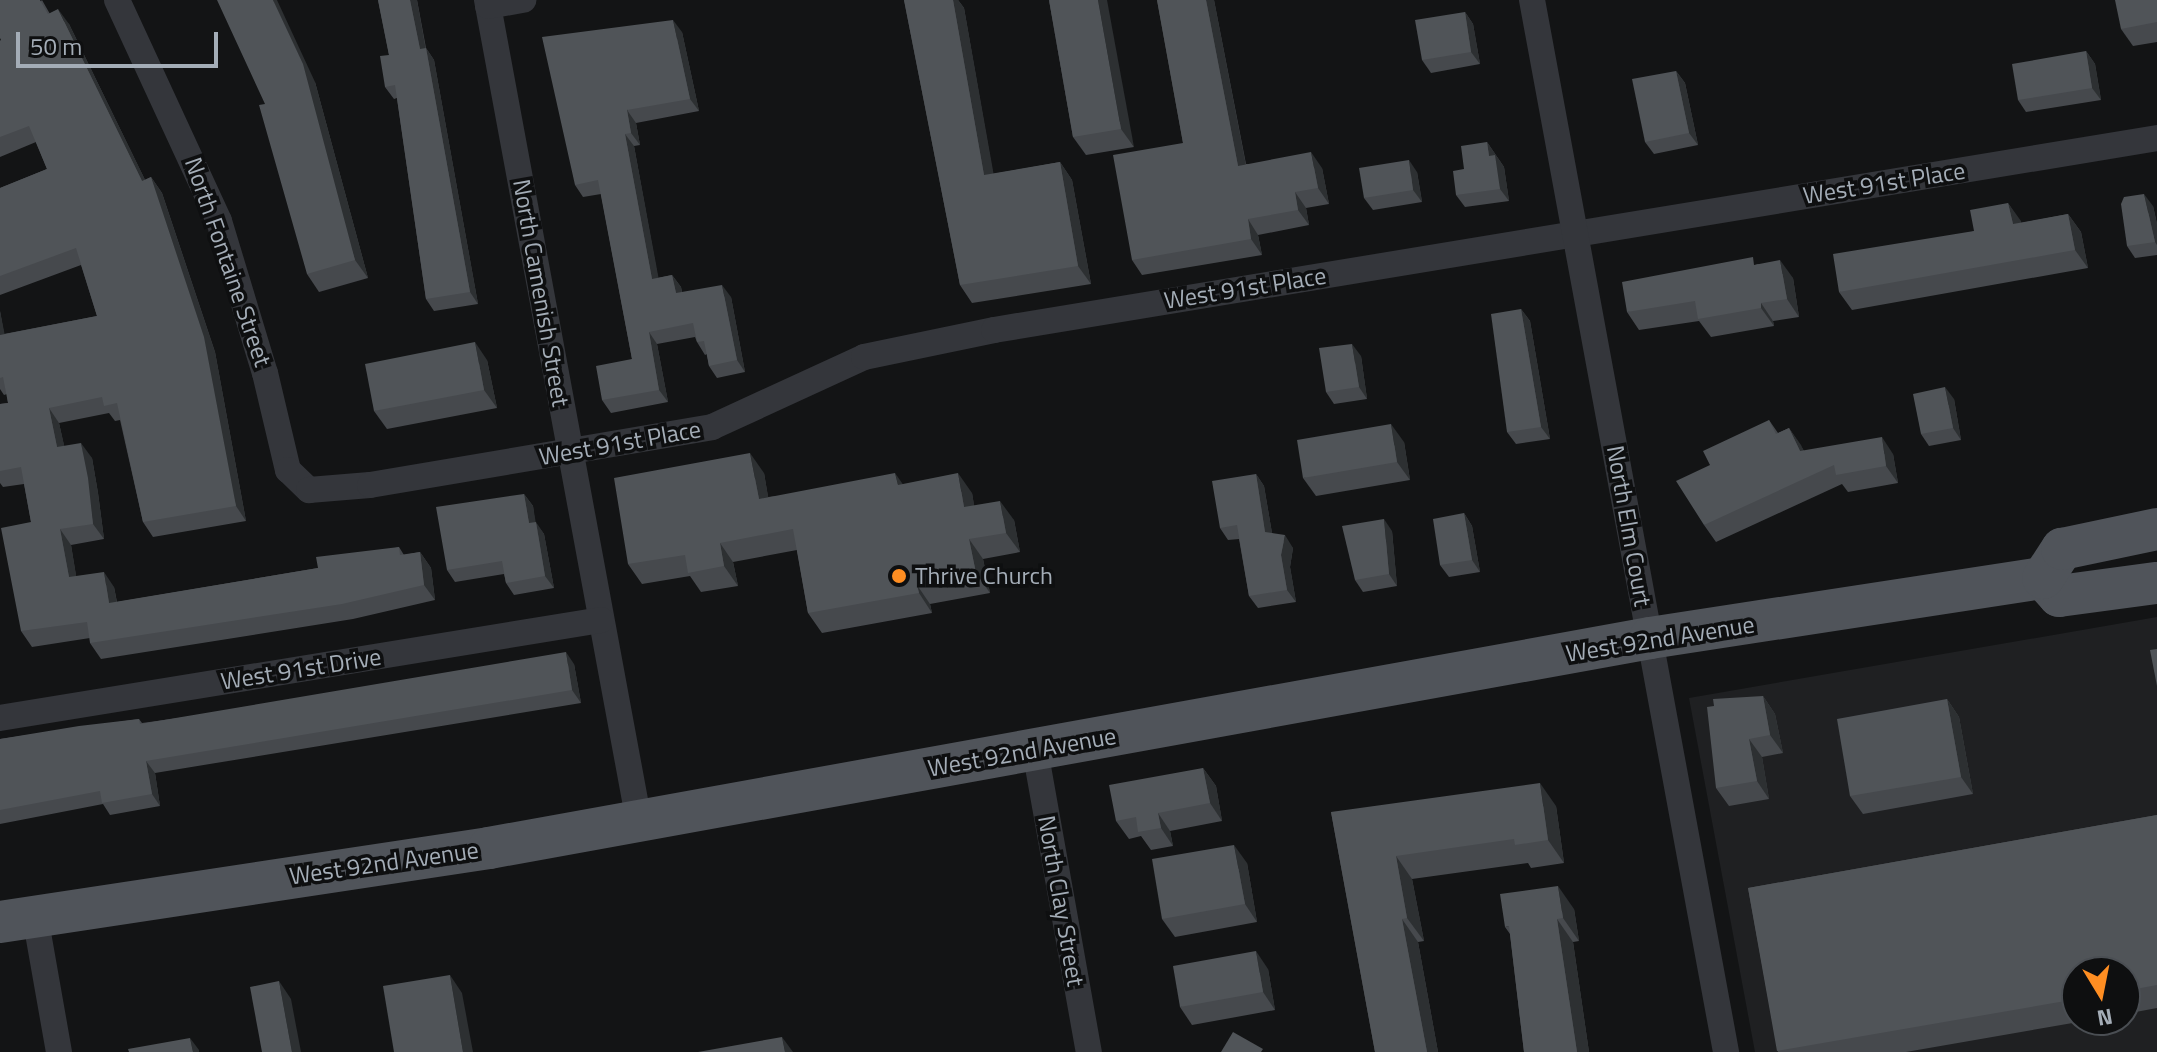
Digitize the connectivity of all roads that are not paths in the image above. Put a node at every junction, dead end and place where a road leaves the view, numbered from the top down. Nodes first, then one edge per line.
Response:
1 (117, 0) edge
2 (523, 0) edge
3 (1532, 0) edge
4 (488, 3) edge
5 (2157, 138) edge
6 (1575, 234) junction
7 (570, 452) junction
8 (348, 489) joint
9 (2157, 529) edge
10 (2043, 578) junction
11 (2157, 583) edge
12 (601, 620) junction
13 (1650, 638) junction
14 (0, 718) edge
15 (1035, 750) junction
16 (639, 822) junction
17 (17, 919) edge
18 (59, 1052) edge
19 (1089, 1052) edge
20 (1726, 1052) edge

1 - 8 street, North Fontaine Street
2 - 4 street
3 - 6 street, North Elm Court
4 - 7 street, North Camenish Street
5 - 6 street, West 91st Place
6 - 7 street, West 91st Place
6 - 13 street, North Elm Court
7 - 8 street, West 91st Place
7 - 12 street, North Camenish Street
9 - 10 main road
10 - 11 main road
10 - 13 main road, West 92nd Avenue
12 - 14 street, West 91st Drive
12 - 16 street, North Camenish Street
13 - 15 main road, West 92nd Avenue
13 - 20 street, North Elm Court
15 - 16 main road, West 92nd Avenue
15 - 19 street, North Clay Street
16 - 17 main road, West 92nd Avenue
17 - 18 street

